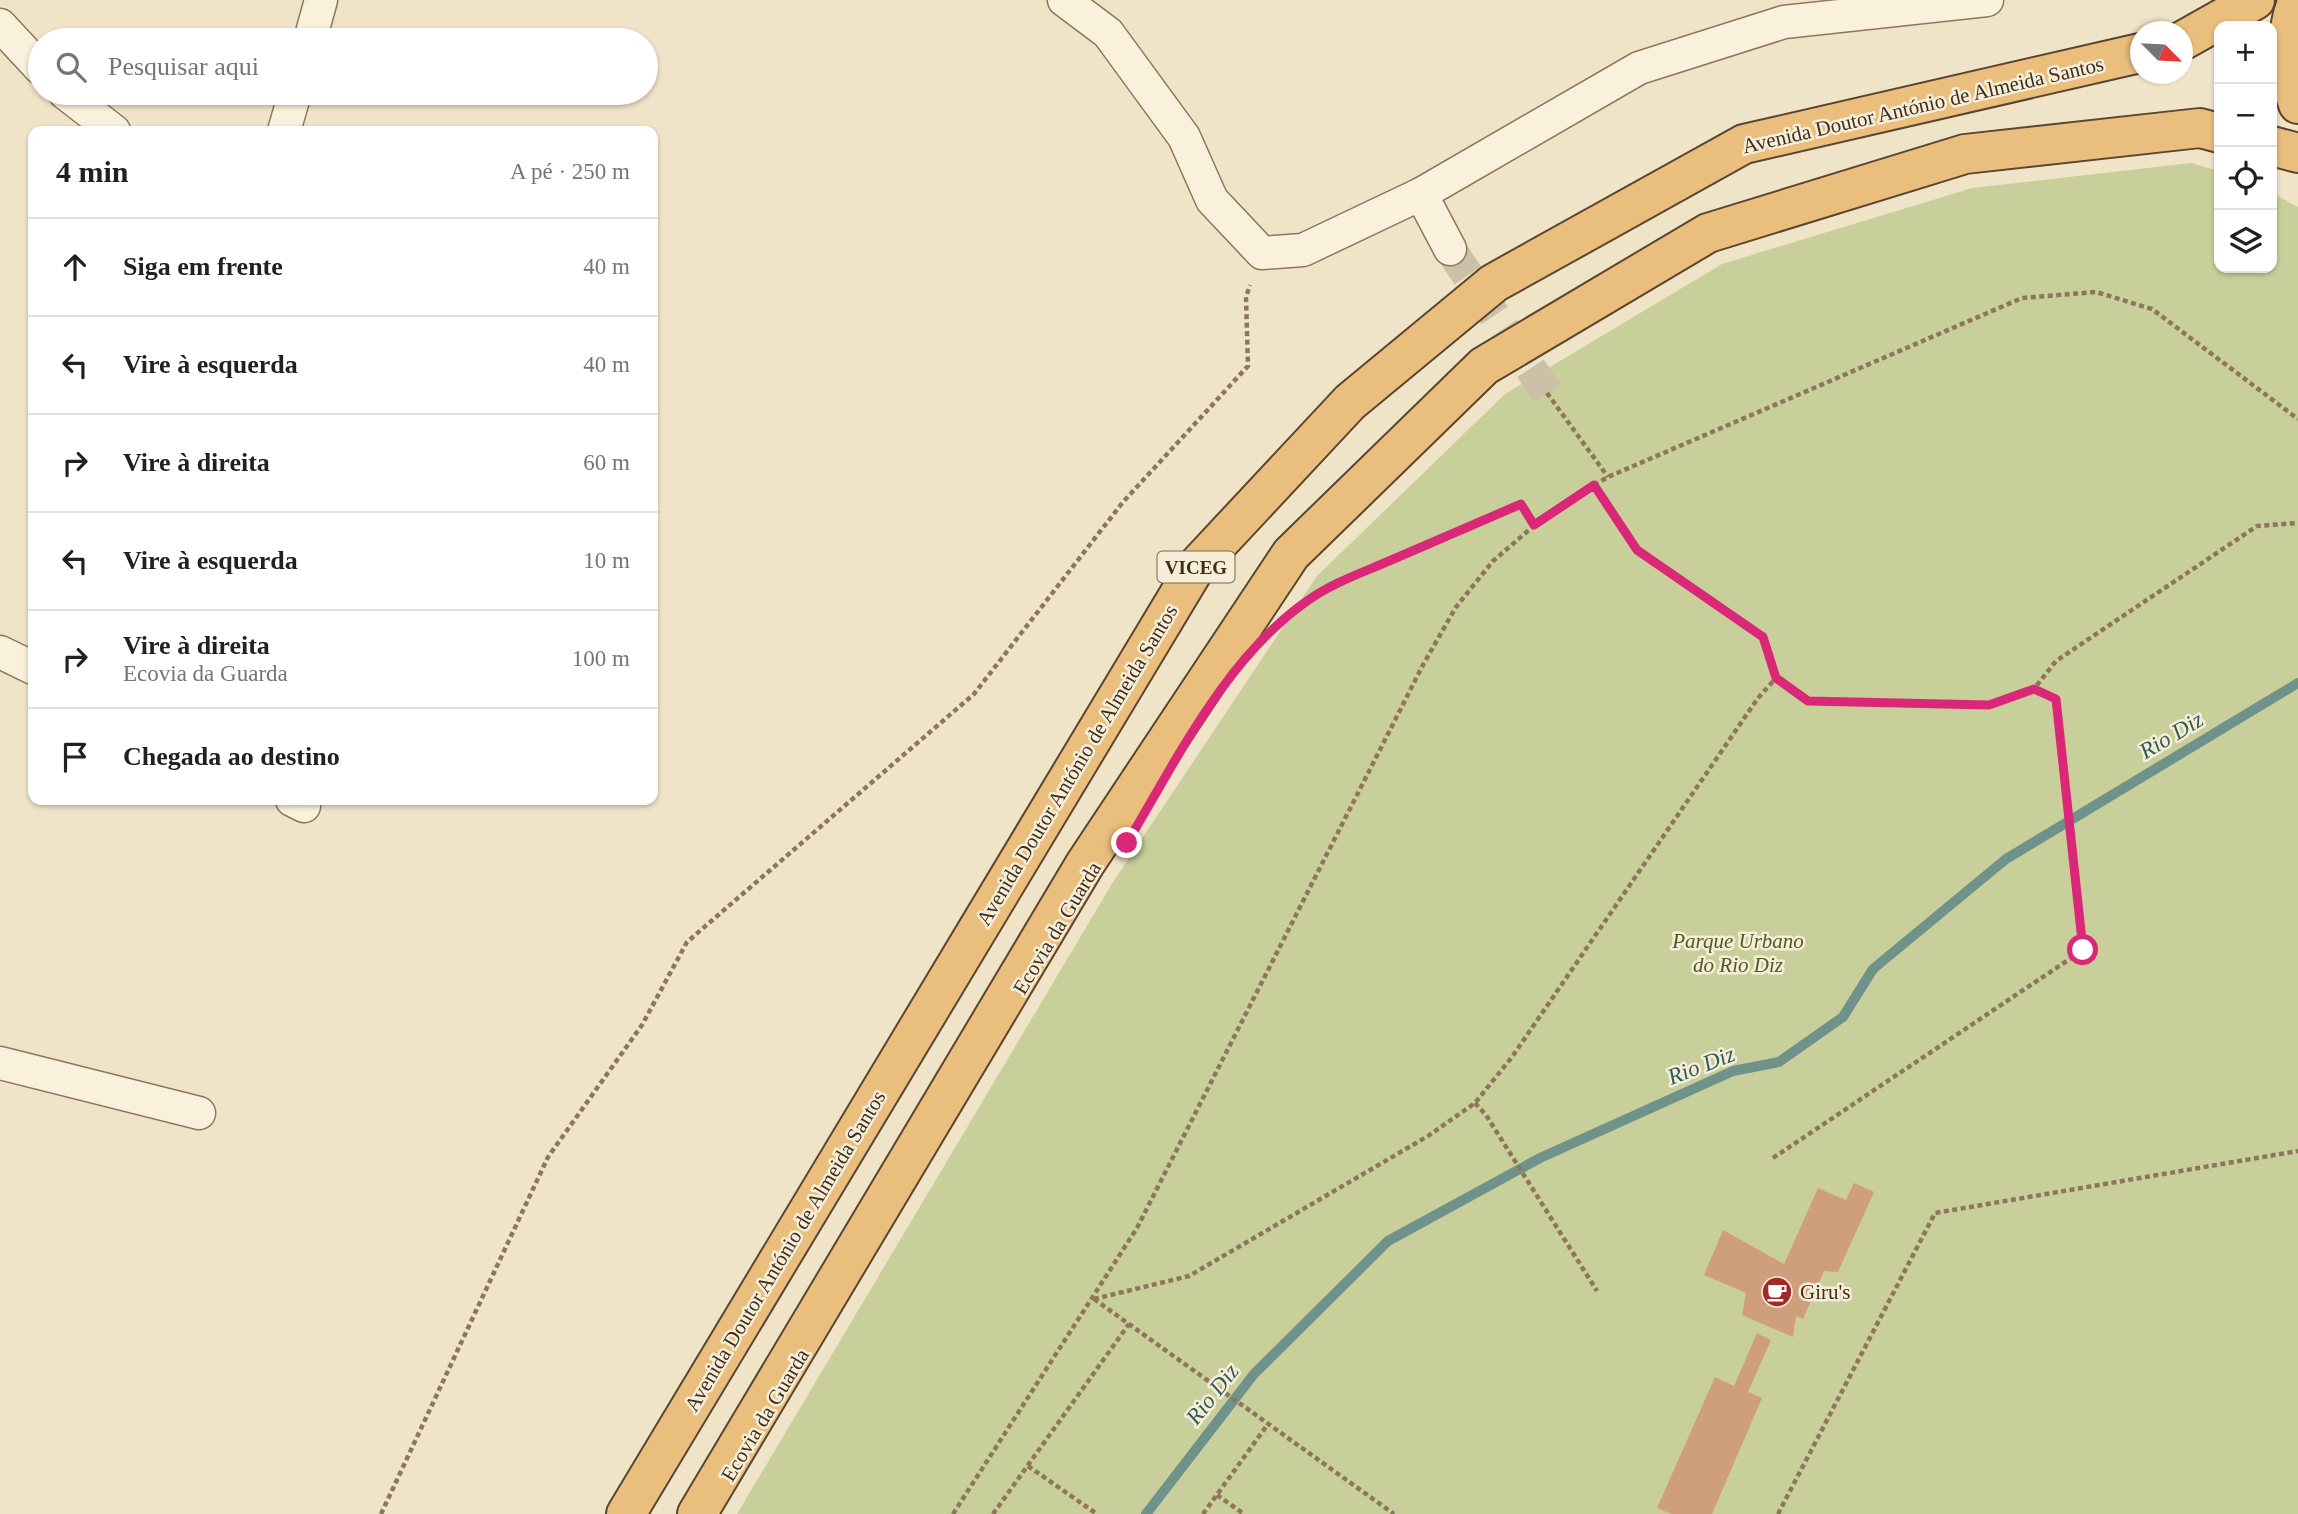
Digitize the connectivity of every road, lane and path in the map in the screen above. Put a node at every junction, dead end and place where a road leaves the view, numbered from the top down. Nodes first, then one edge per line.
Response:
1 (321, 0) edge
2 (1064, 0) edge
3 (1987, 0) edge
4 (2255, 0) edge
5 (2298, 0) edge
6 (0, 25) edge
7 (313, 28) edge
8 (2193, 35) edge
9 (28, 55) edge
10 (2130, 55) edge
11 (2298, 104) edge
12 (80, 105) edge
13 (292, 105) edge
14 (108, 126) edge
15 (285, 126) edge
16 (2214, 132) edge
17 (2276, 147) edge
18 (2298, 153) edge
19 (1421, 194) junction
20 (1450, 249) tunnel mouth
21 (1262, 253) junction
22 (1547, 393) tunnel mouth
23 (2298, 419) edge
24 (1608, 477) junction
25 (1594, 485) junction
26 (2298, 523) edge
27 (1534, 525) junction
28 (1301, 606) dead end
29 (0, 652) edge
30 (28, 666) edge
31 (1776, 678) junction
32 (2034, 689) junction
33 (0, 1063) edge
34 (1475, 1103) junction
35 (198, 1113) dead end
36 (2298, 1151) edge
37 (1773, 1158) dead end
38 (1597, 1291) dead end
39 (1093, 1299) junction
40 (1129, 1324) junction
41 (1268, 1424) junction
42 (1028, 1466) junction
43 (1217, 1495) junction
44 (381, 1514) edge
45 (626, 1514) edge
46 (697, 1514) edge
47 (953, 1514) edge
48 (993, 1514) edge
49 (1097, 1514) edge
50 (1203, 1514) edge
51 (1244, 1514) edge
52 (1394, 1514) edge
53 (1777, 1514) edge

1 - 7 street
2 - 21 street
3 - 19 street
4 - 8 highway
5 - 11 highway
6 - 9 street
10 - 45 highway, Avenida Doutor António de Almeida Santos / VICEG
12 - 14 street
13 - 15 street
16 - 46 highway, VICEG
17 - 18 highway
19 - 20 street
19 - 21 street
21 - 44 path
22 - 24 path
23 - 24 path
24 - 25 path
25 - 27 path
25 - 31 path
26 - 32 path
27 - 28 path
27 - 39 path
29 - 30 street
31 - 32 path
31 - 34 path
32 - 37 path
33 - 35 street
34 - 38 path
34 - 39 path
36 - 53 path
39 - 40 path
39 - 47 path
40 - 41 path
40 - 42 path
41 - 43 path
41 - 52 path
42 - 48 path
42 - 49 path
43 - 50 path
43 - 51 path

